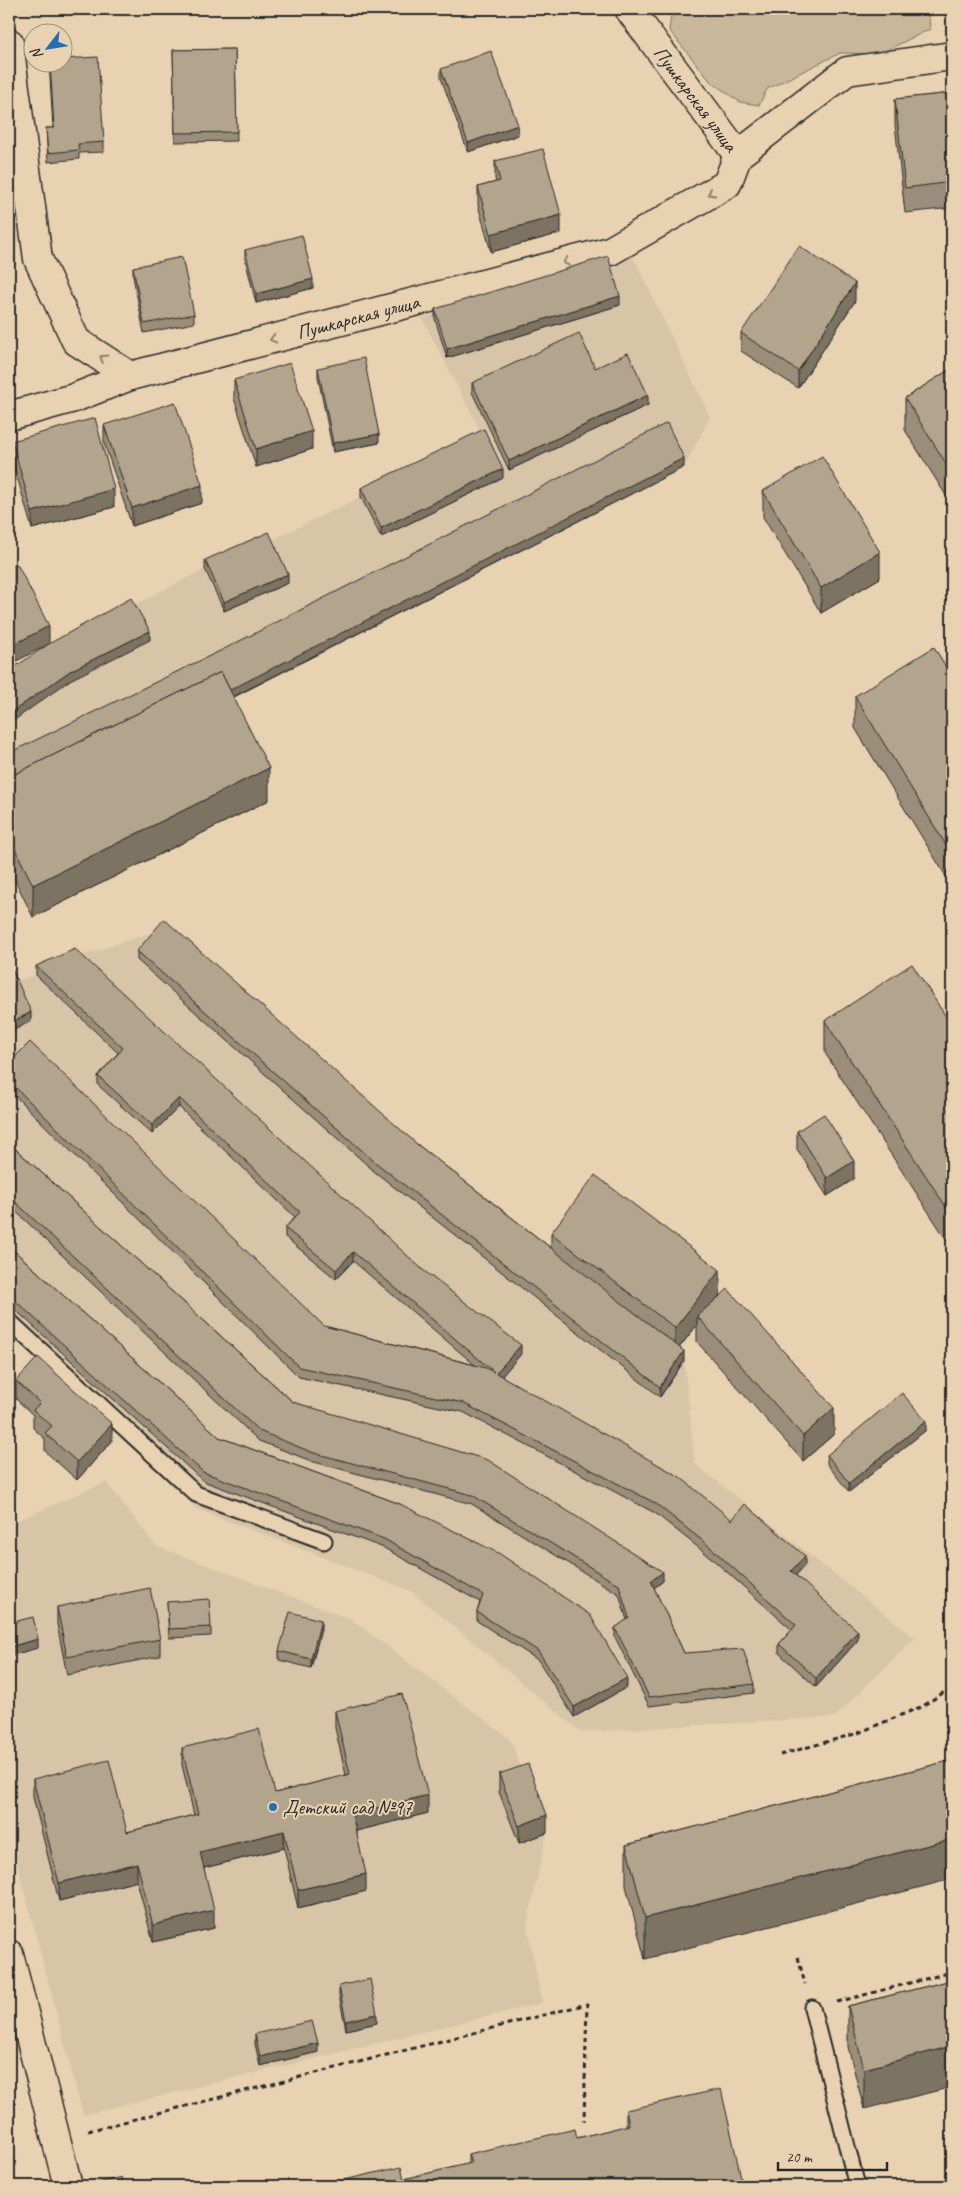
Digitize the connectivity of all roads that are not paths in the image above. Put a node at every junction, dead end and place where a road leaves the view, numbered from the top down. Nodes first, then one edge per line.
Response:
1 (629, 9) edge
2 (9, 43) edge
3 (952, 56) edge
4 (738, 155) junction
5 (130, 376) junction
6 (9, 416) edge
7 (9, 1321) edge
8 (324, 1541) dead end
9 (9, 1954) edge
10 (812, 2008) road end
11 (68, 2186) edge
12 (857, 2186) edge

1 - 4 street, Пушкарская улица
5 -> 2 street
3 - 4 street
4 -> 5 street, Пушкарская улица
5 - 6 street, Пушкарская улица
7 - 8 lane
9 - 11 street
10 - 12 lane

